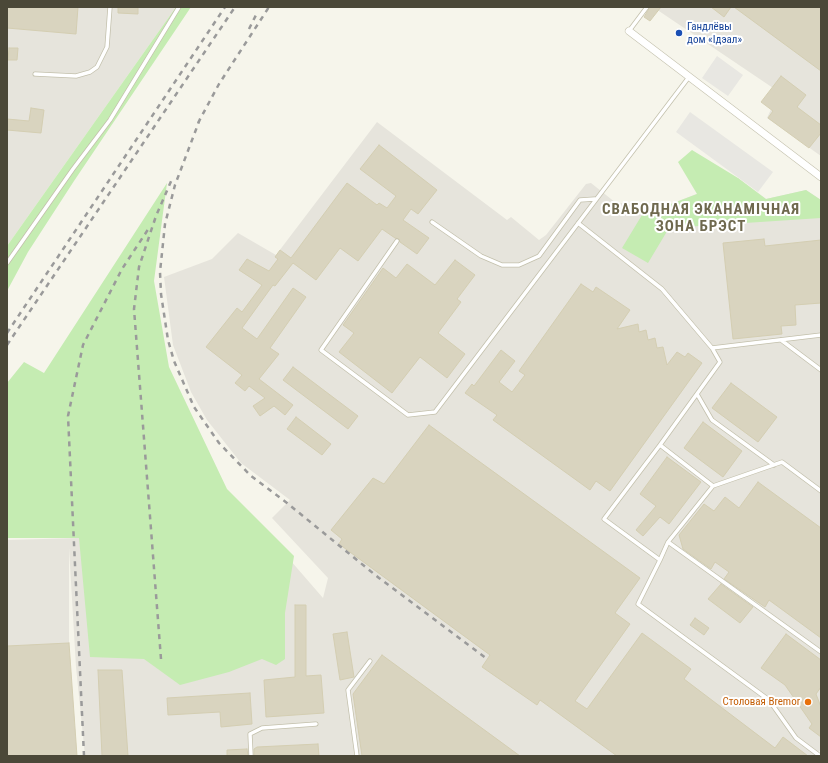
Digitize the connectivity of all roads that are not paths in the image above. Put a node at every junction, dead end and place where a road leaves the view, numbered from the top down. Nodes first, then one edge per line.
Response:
1 (110, 7) edge
2 (179, 7) edge
3 (647, 7) edge
4 (629, 31) joint
5 (35, 74) dead end
6 (689, 77) junction
7 (821, 177) edge
8 (595, 199) junction
9 (432, 222) dead end
10 (578, 223) junction
11 (397, 240) dead end
12 (7, 263) edge
13 (821, 336) edge
14 (781, 340) junction
15 (712, 348) junction
16 (821, 370) edge
17 (697, 394) junction
18 (660, 446) junction
19 (774, 466) junction
20 (713, 486) junction
21 (821, 491) edge
22 (668, 542) junction
23 (660, 560) junction
24 (821, 652) edge
25 (370, 661) dead end
26 (316, 724) dead end
27 (251, 756) edge
28 (357, 756) edge
29 (820, 756) edge

1 - 5 lane
2 - 12 lane
3 - 4 lane
4 - 6 street
6 - 7 street
6 - 8 lane
8 - 9 lane
8 - 10 lane
10 - 11 lane
10 - 15 lane
13 - 14 lane
14 - 15 lane
14 - 16 lane
15 - 17 lane
17 - 18 lane
17 - 19 lane
18 - 20 lane
18 - 23 lane
19 - 20 lane
19 - 21 lane
20 - 22 lane
22 - 23 lane
22 - 24 lane
23 - 29 lane
25 - 28 lane
26 - 27 lane

